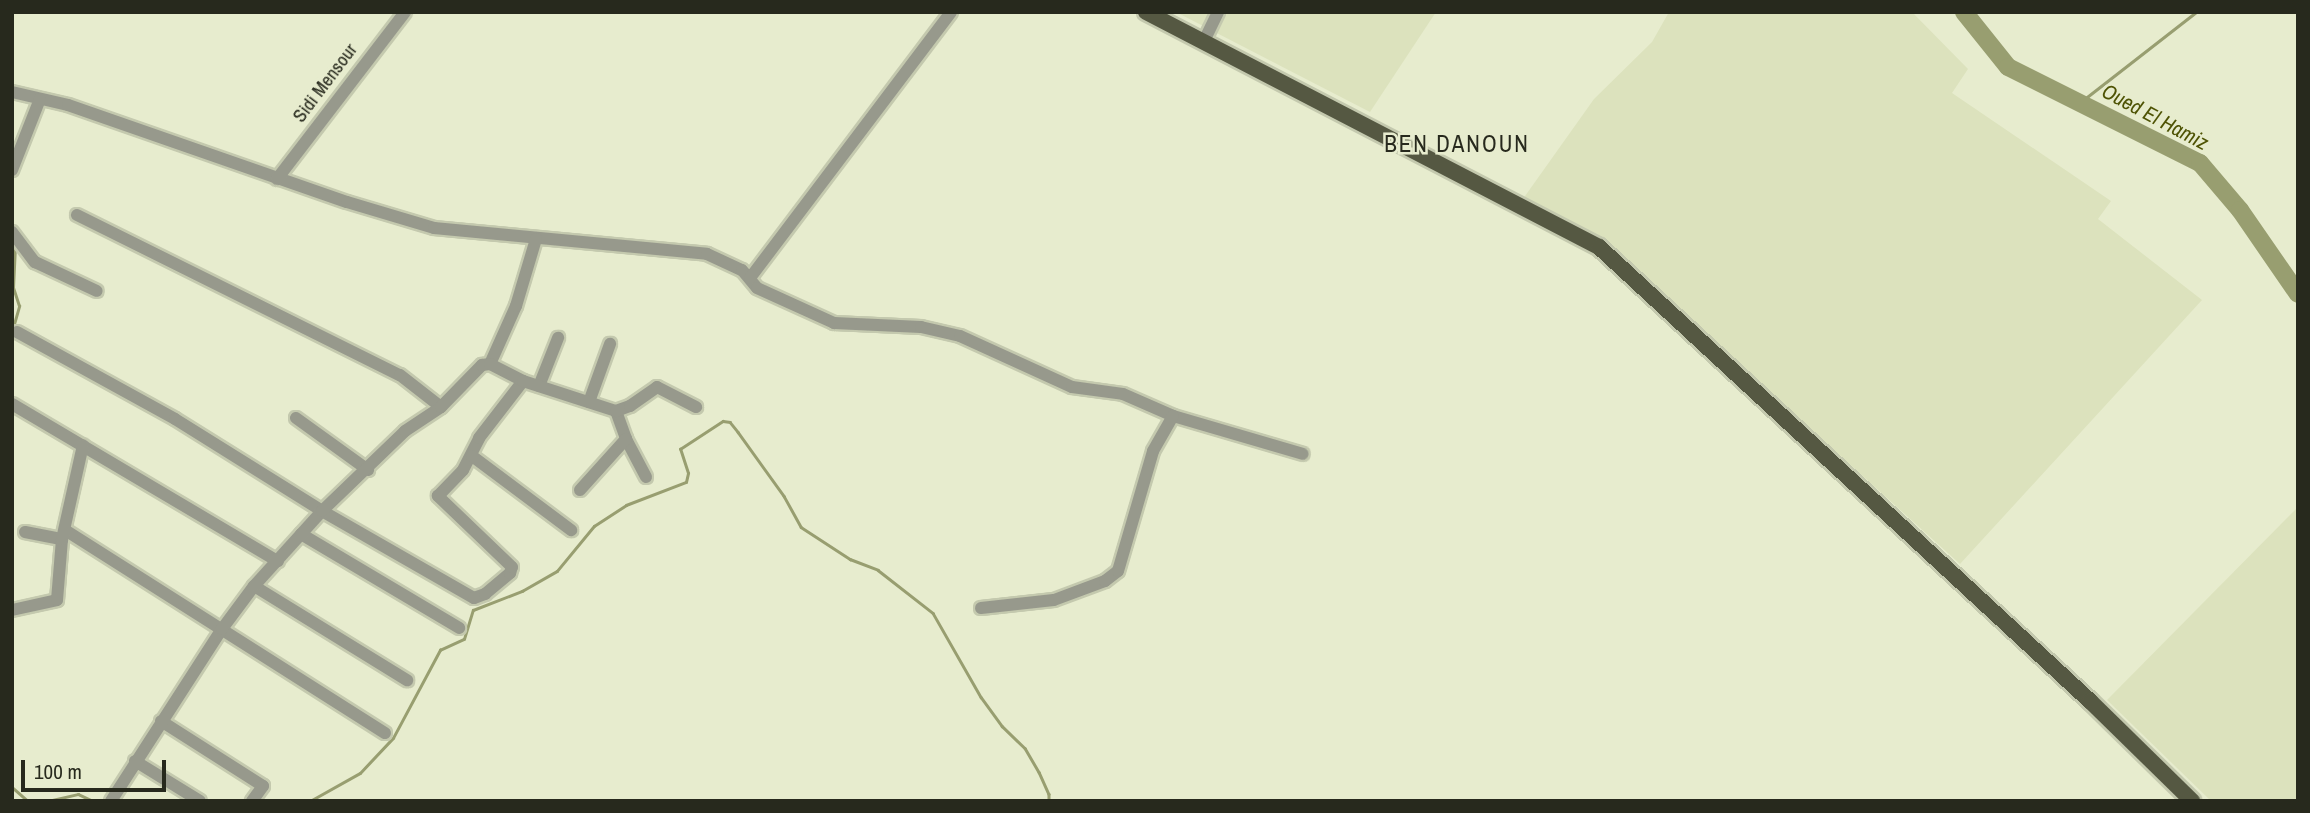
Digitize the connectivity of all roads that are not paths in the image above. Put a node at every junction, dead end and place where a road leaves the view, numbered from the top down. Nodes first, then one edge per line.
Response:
1 (405, 12) edge
2 (951, 12) edge
3 (1146, 12) edge
4 (1219, 12) edge
5 (1204, 41) junction
6 (12, 92) edge
7 (40, 99) junction
8 (12, 170) edge
9 (277, 179) junction
10 (77, 215) dead end
11 (12, 232) edge
12 (536, 239) junction
13 (750, 278) junction
14 (97, 291) dead end
15 (17, 332) dead end
16 (558, 338) dead end
17 (610, 344) dead end
18 (490, 364) junction
19 (523, 381) junction
20 (539, 386) junction
21 (589, 402) junction
22 (12, 404) edge
23 (441, 407) junction
24 (696, 407) dead end
25 (617, 411) junction
26 (1173, 416) junction
27 (296, 418) dead end
28 (626, 439) junction
29 (83, 445) junction
30 (1303, 454) dead end
31 (472, 456) junction
32 (368, 470) junction
33 (646, 478) dead end
34 (580, 491) dead end
35 (321, 511) junction
36 (571, 530) dead end
37 (25, 532) dead end
38 (64, 534) junction
39 (300, 534) junction
40 (278, 561) junction
41 (254, 586) junction
42 (981, 608) dead end
43 (12, 610) edge
44 (459, 628) dead end
45 (222, 629) junction
46 (407, 680) dead end
47 (160, 721) junction
48 (385, 733) dead end
49 (135, 761) junction
50 (111, 801) edge
51 (200, 801) edge
52 (252, 801) edge
53 (2192, 801) edge

1 - 9 street, Sidi Mensour
2 - 13 street
3 - 5 main road
4 - 5 street
5 - 53 main road
6 - 7 street
7 - 8 street
7 - 9 street
9 - 12 street
10 - 23 street
11 - 14 street
12 - 13 street
12 - 18 street
13 - 26 street
15 - 35 street
16 - 20 street
17 - 21 street
18 - 19 street
18 - 23 street
19 - 20 street
19 - 31 street
20 - 21 street
21 - 25 street
22 - 29 street
23 - 32 street
24 - 25 street
25 - 28 street
26 - 30 street
26 - 42 street
27 - 32 street
28 - 33 street
28 - 34 street
29 - 38 street
29 - 40 street
31 - 35 street
31 - 36 street
32 - 35 street
35 - 39 street
37 - 38 street
38 - 43 street
38 - 45 street
39 - 40 street
39 - 44 street
40 - 41 street
41 - 45 street
41 - 46 street
45 - 47 street
45 - 48 street
47 - 49 street
47 - 52 street
49 - 50 street
49 - 51 street

